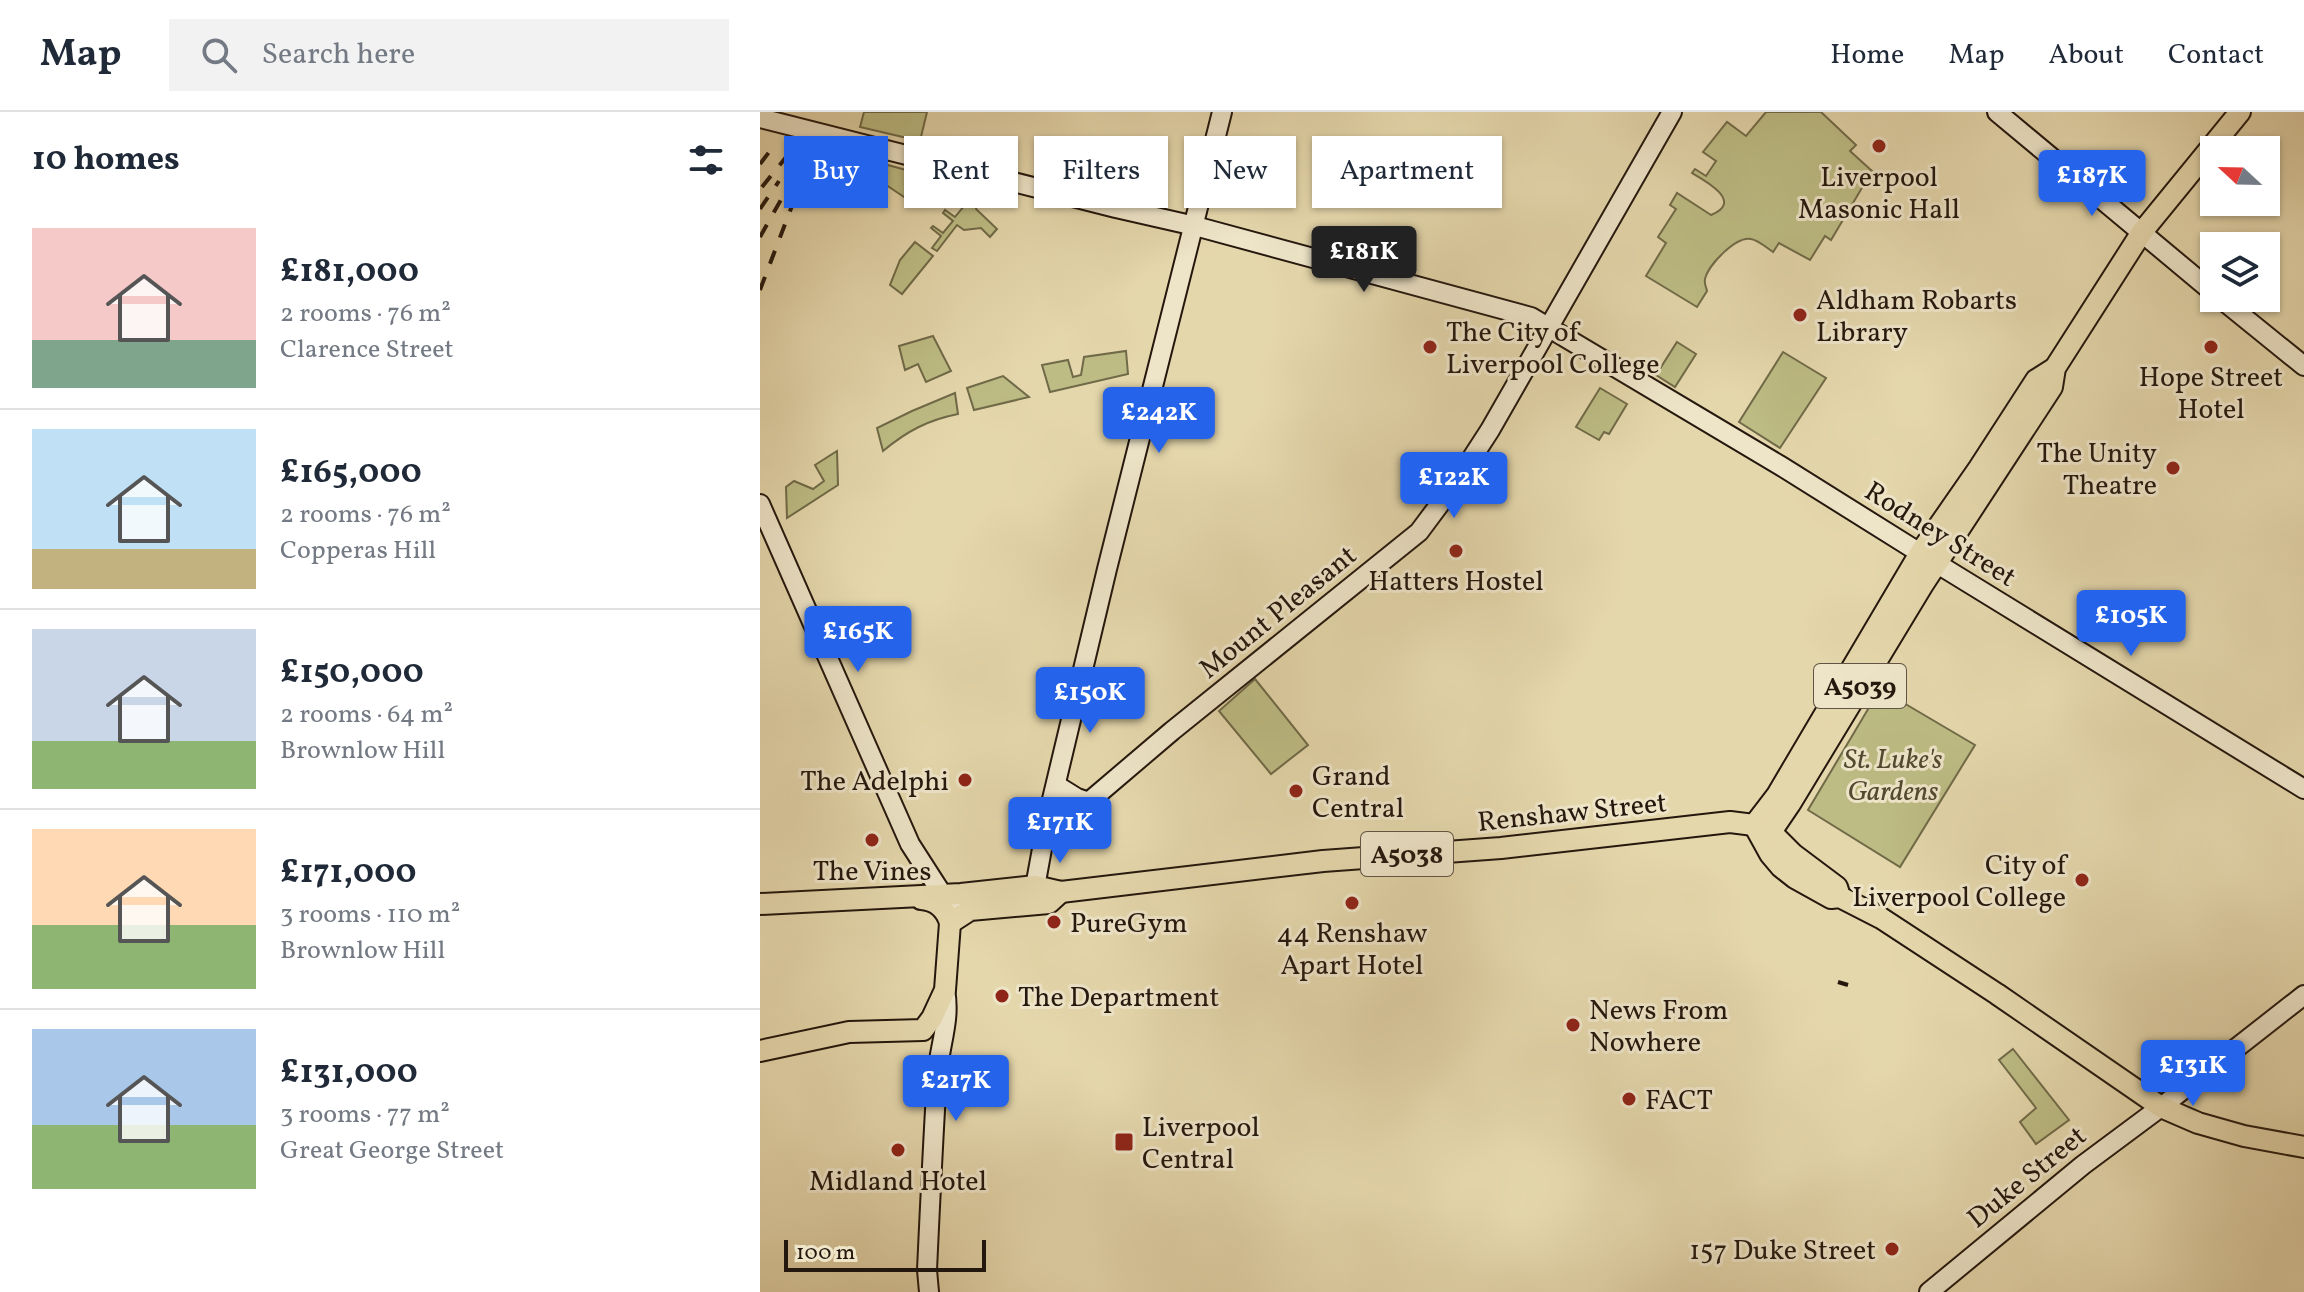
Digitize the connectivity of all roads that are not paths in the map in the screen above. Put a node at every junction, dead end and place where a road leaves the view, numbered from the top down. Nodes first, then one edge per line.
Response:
1 (1222, 112) edge
2 (1672, 112) edge
3 (1997, 112) edge
4 (2240, 112) edge
5 (760, 118) edge
6 (1195, 226) junction
7 (2142, 232) junction
8 (2200, 281) edge
9 (2237, 312) edge
10 (1548, 326) junction
11 (2304, 366) edge
12 (763, 517) edge
13 (1928, 558) junction
14 (1056, 785) junction
15 (2304, 789) edge
16 (1089, 802) junction
17 (1048, 816) junction
18 (1762, 829) junction
19 (952, 895) junction
20 (1034, 895) junction
21 (826, 900) junction
22 (760, 904) edge
23 (950, 923) junction
24 (945, 990) junction
25 (2304, 995) edge
26 (923, 1030) junction
27 (760, 1051) edge
28 (940, 1053) junction
29 (2161, 1107) junction
30 (2304, 1147) edge
31 (929, 1292) edge
32 (1929, 1292) edge

1 - 6 street
2 - 10 street, Mount Pleasant
3 - 7 street
4 - 7 main road, A5039
5 - 6 street, Rodney Street
6 - 10 street, Rodney Street
6 - 14 street
7 - 8 street
7 - 13 main road, A5039
9 - 11 street
10 - 13 street, Rodney Street
10 - 16 street, Mount Pleasant
12 - 19 street
13 - 15 street, Rodney Street
13 - 18 main road, A5039
14 - 16 street
14 - 17 street
16 - 17 street, Mount Pleasant
17 - 20 street
18 - 20 main road, Renshaw Street / A5038
18 - 29 main road
19 - 20 main road, A5038
19 - 21 main road
19 - 23 main road, A5038
21 - 22 main road
21 - 23 main road
23 - 24 main road
24 - 26 main road
24 - 28 street
25 - 29 street, Duke Street
26 - 27 main road
26 - 28 street
28 - 31 street
29 - 30 main road
29 - 32 street, Duke Street

